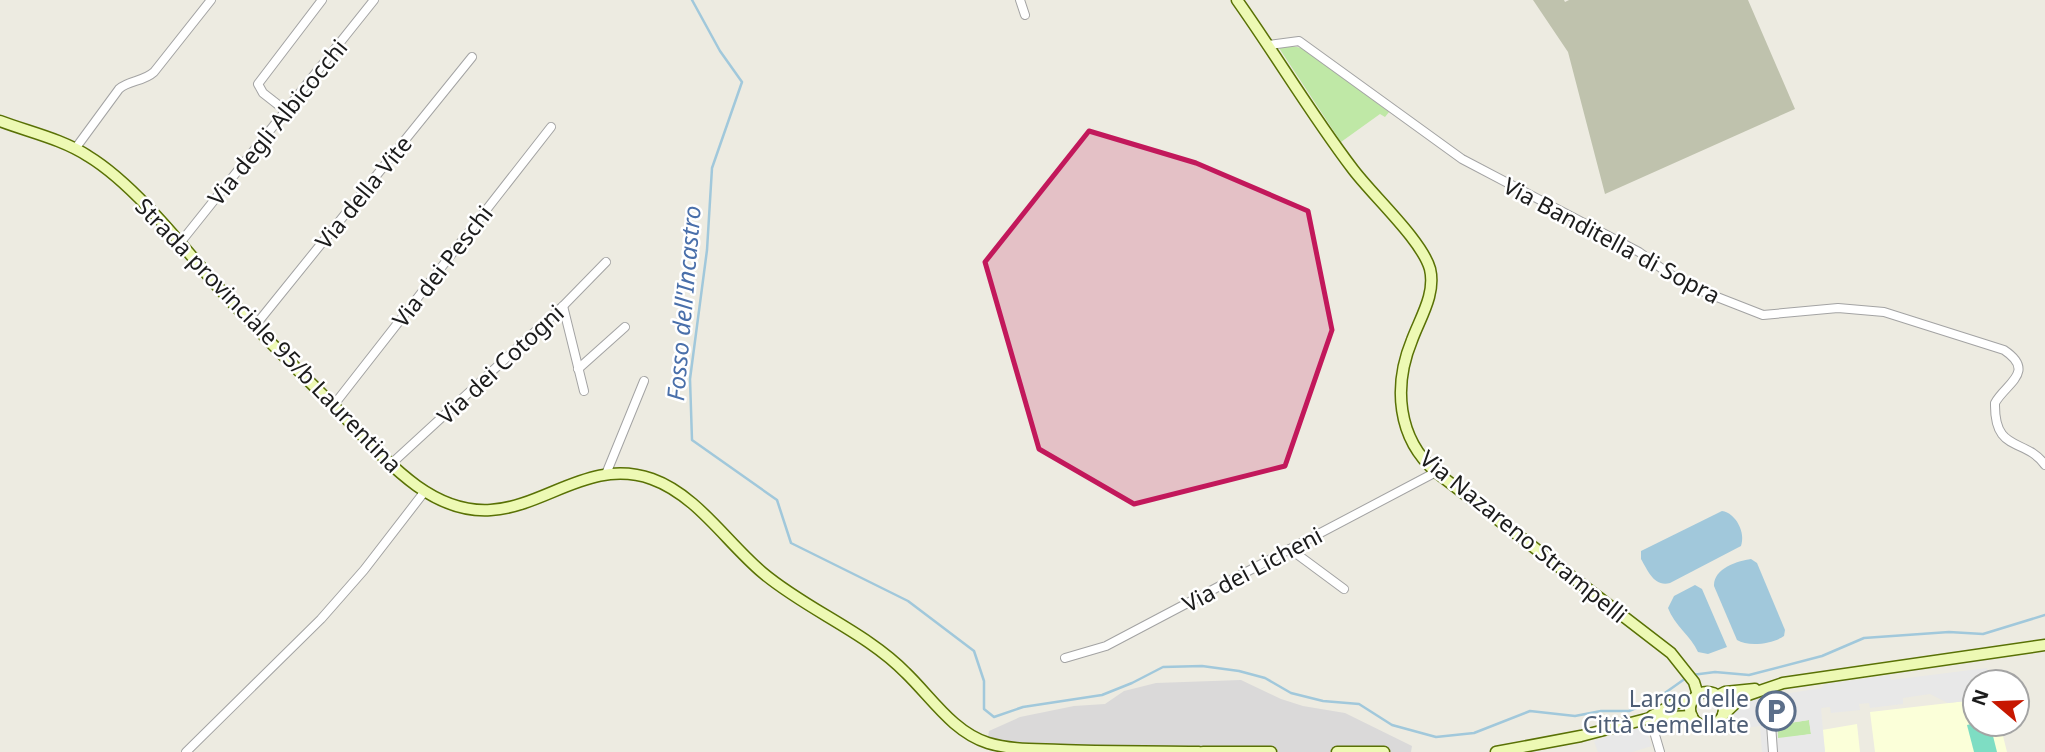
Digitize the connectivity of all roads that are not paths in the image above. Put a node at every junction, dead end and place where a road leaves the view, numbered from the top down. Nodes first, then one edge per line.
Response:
1 (211, 0) edge
2 (322, 0) edge
3 (374, 0) edge
4 (1020, 0) edge
5 (1237, 0) edge
6 (1025, 15) dead end
7 (1269, 45) junction
8 (472, 57) dead end
9 (286, 111) junction
10 (0, 121) edge
11 (551, 127) dead end
12 (75, 149) junction
13 (180, 243) junction
14 (606, 262) dead end
15 (563, 306) junction
16 (254, 327) junction
17 (625, 327) dead end
18 (578, 369) junction
19 (644, 381) dead end
20 (584, 391) dead end
21 (333, 405) junction
22 (391, 464) junction
23 (2045, 465) edge
24 (1436, 472) junction
25 (606, 474) junction
26 (425, 491) junction
27 (1290, 549) junction
28 (1344, 589) dead end
29 (2045, 645) edge
30 (1065, 658) dead end
31 (1761, 690) junction
32 (1717, 696) junction
33 (1696, 697) junction
34 (1770, 710) dead end
35 (1723, 715) junction
36 (1692, 716) junction
37 (1650, 718) junction
38 (186, 752) edge
39 (1186, 752) edge
40 (1201, 752) edge
41 (1271, 752) edge
42 (1280, 752) edge
43 (1337, 752) edge
44 (1384, 752) edge
45 (1496, 752) edge
46 (1660, 752) edge
47 (1773, 752) edge

1 - 12 street
2 - 9 street
3 - 9 street, Via degli Albicocchi
4 - 6 street
5 - 7 main road, Via Nazareno Strampelli
7 - 23 street, Via Banditella di Sopra
7 - 24 main road, Via Nazareno Strampelli
8 - 16 street, Via della Vite
9 - 13 street, Via degli Albicocchi
10 - 12 main road, Strada provinciale 95/b Laurentina
11 - 21 street, Via dei Peschi
12 - 13 main road, Strada provinciale 95/b Laurentina
13 - 16 main road, Strada provinciale 95/b Laurentina
14 - 15 street, Via dei Cotogni
15 - 18 street
15 - 22 street, Via dei Cotogni
16 - 21 main road, Strada provinciale 95/b Laurentina
17 - 18 street
18 - 20 street
19 - 25 street
21 - 22 main road, Strada provinciale 95/b Laurentina
22 - 26 main road, Strada provinciale 95/b Laurentina
24 - 27 street, Via dei Licheni
24 - 33 main road, Via Nazareno Strampelli
25 - 26 main road, Strada provinciale 95/b Laurentina
25 - 39 main road, Strada provinciale 95/b Laurentina
26 - 38 street
27 - 28 street
27 - 30 street, Via dei Licheni
29 - 31 main road
31 - 32 main road
31 - 35 main road
32 - 33 main road
32 - 35 main road
33 - 36 main road
33 - 37 main road
34 - 47 street
35 - 36 main road
36 - 37 main road
37 - 45 main road
37 - 46 street
39 - 40 main road, Strada provinciale 95/b Laurentina
40 - 41 main road, Strada provinciale 95/b Laurentina
41 - 42 main road, Strada provinciale 95/b Laurentina
43 - 44 main road

